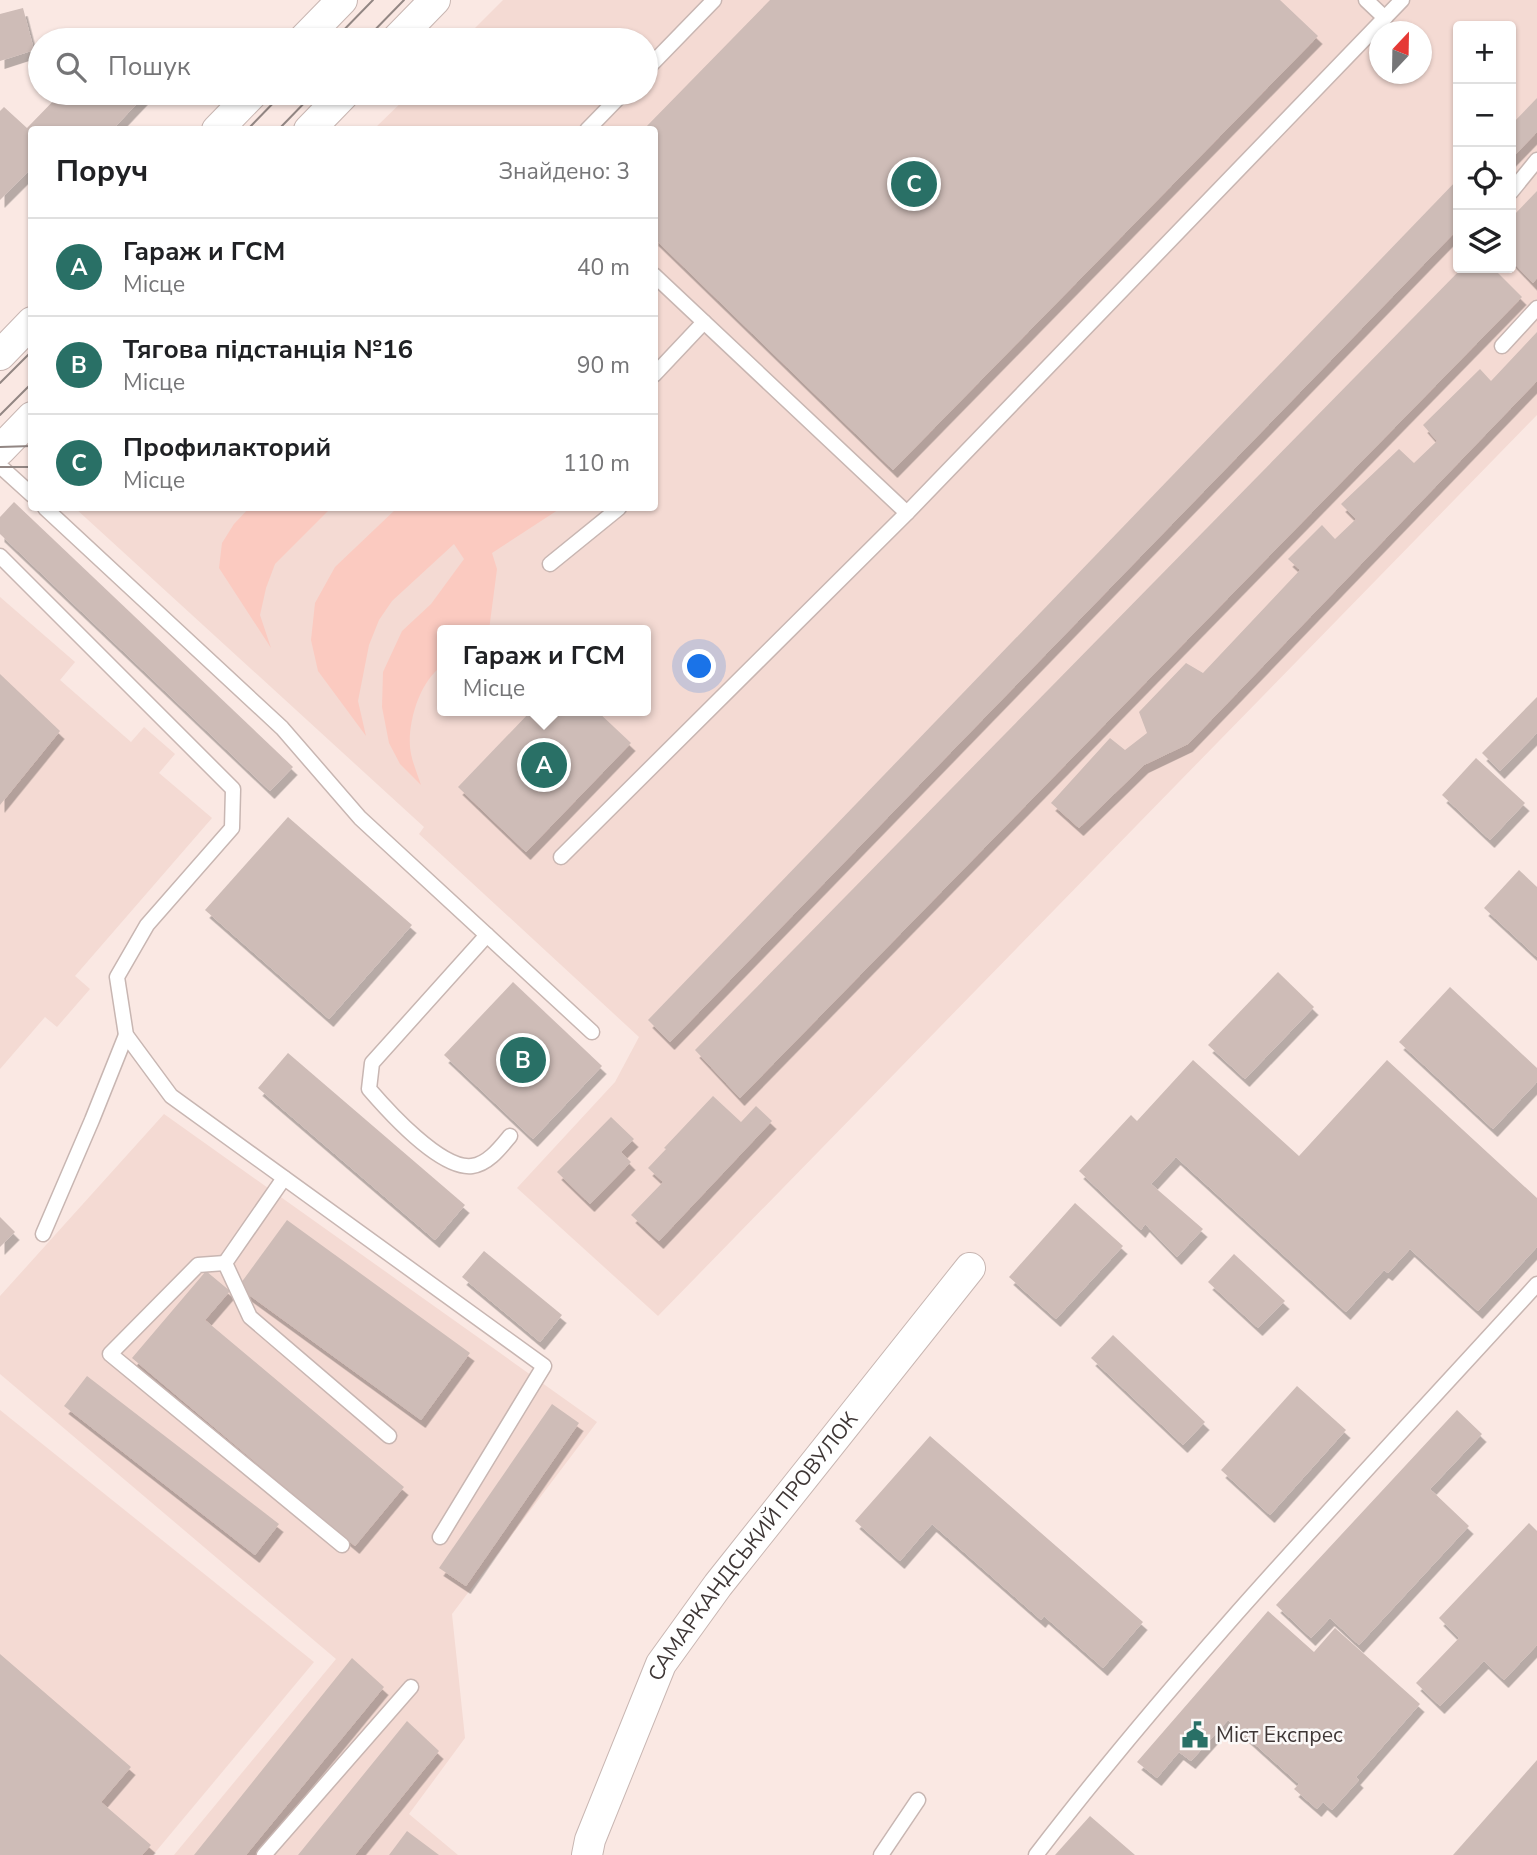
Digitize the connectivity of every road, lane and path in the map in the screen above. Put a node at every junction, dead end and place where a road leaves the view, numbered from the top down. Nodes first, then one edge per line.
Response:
1 (342, 0) edge
2 (435, 0) edge
3 (714, 0) edge
4 (1366, 0) edge
5 (1402, 0) edge
6 (1385, 18) junction
7 (315, 28) edge
8 (408, 28) edge
9 (658, 58) edge
10 (241, 105) edge
11 (333, 105) edge
12 (611, 105) edge
13 (221, 126) edge
14 (313, 126) edge
15 (591, 126) edge
16 (1537, 160) edge
17 (1516, 186) edge
18 (658, 279) edge
19 (1537, 308) edge
20 (704, 322) junction
21 (28, 326) edge
22 (1502, 346) dead end
23 (0, 355) edge
24 (658, 371) edge
25 (28, 421) edge
26 (0, 450) edge
27 (0, 466) edge
28 (28, 491) edge
29 (48, 511) edge
30 (615, 511) edge
31 (907, 513) junction
32 (0, 556) edge
33 (550, 564) dead end
34 (561, 857) dead end
35 (486, 935) junction
36 (592, 1031) dead end
37 (126, 1035) junction
38 (510, 1136) dead end
39 (284, 1178) junction
40 (43, 1234) dead end
41 (225, 1263) junction
42 (971, 1268) dead end
43 (1537, 1284) edge
44 (389, 1436) dead end
45 (440, 1537) dead end
46 (342, 1545) dead end
47 (411, 1687) dead end
48 (918, 1800) dead end
49 (264, 1855) edge
50 (587, 1855) edge
51 (881, 1855) edge
52 (1036, 1855) edge

1 - 7 street
2 - 8 street
3 - 9 lane
4 - 6 lane
5 - 6 lane
6 - 31 lane
10 - 13 street
11 - 14 street
12 - 15 lane
16 - 17 lane
18 - 20 lane
19 - 22 lane
20 - 24 lane
20 - 31 lane
21 - 23 street
25 - 26 street
27 - 28 lane
29 - 35 lane
30 - 33 lane
31 - 34 lane
32 - 37 lane
35 - 36 lane
35 - 38 lane
37 - 39 lane
37 - 40 lane
39 - 41 lane
39 - 45 lane
41 - 44 lane
41 - 46 lane
42 - 50 street, САМАРКАНДСЬКИЙ ПРОВУЛОК
43 - 52 lane
47 - 49 lane
48 - 51 lane

